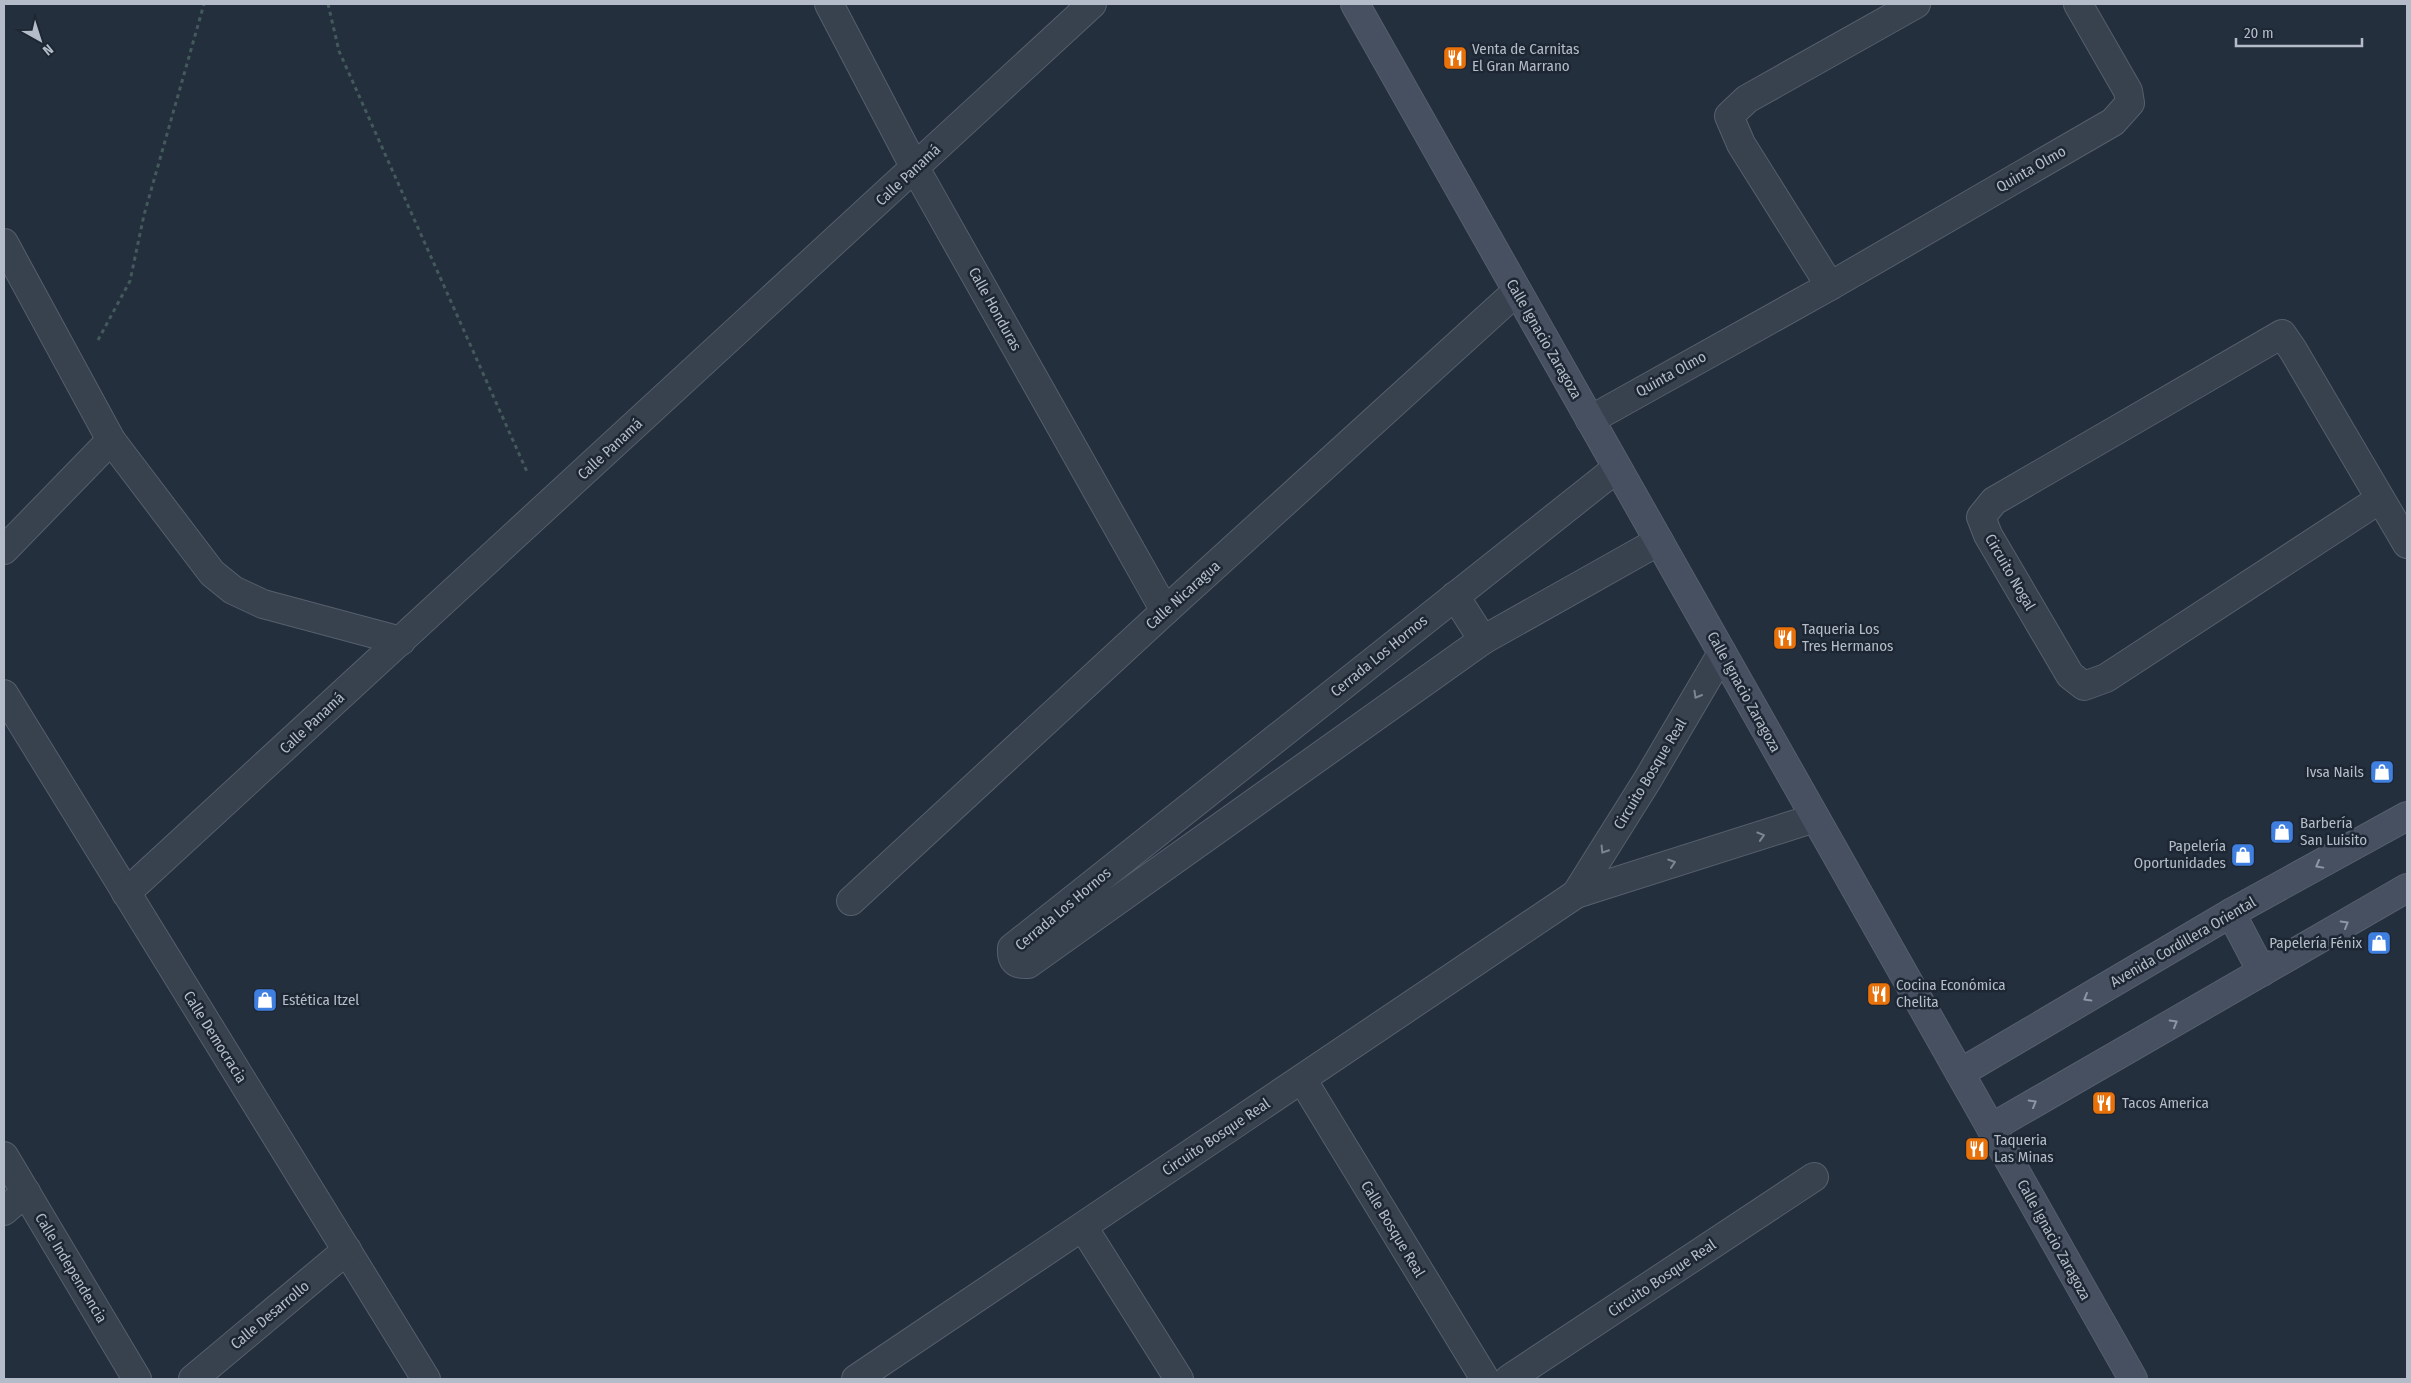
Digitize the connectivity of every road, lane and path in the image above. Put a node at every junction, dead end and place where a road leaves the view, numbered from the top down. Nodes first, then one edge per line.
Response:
1 (204, 4) edge
2 (328, 4) edge
3 (829, 4) edge
4 (1092, 4) edge
5 (1355, 4) edge
6 (1916, 4) edge
7 (2078, 4) edge
8 (915, 168) junction
9 (4, 243) edge
10 (1830, 286) junction
11 (1517, 291) junction
12 (78, 378) junction
13 (1590, 420) junction
14 (111, 440) junction
15 (1617, 468) junction
16 (2380, 499) junction
17 (544, 509) junction
18 (1659, 541) junction
19 (2407, 544) edge
20 (4, 550) edge
21 (1454, 596) junction
22 (1165, 611) junction
23 (1483, 640) junction
24 (401, 641) junction
25 (1722, 653) junction
26 (4, 694) edge
27 (2407, 816) edge
28 (1815, 818) junction
29 (2407, 888) edge
30 (126, 893) junction
31 (1576, 894) junction
32 (851, 901) dead end
33 (2231, 913) junction
34 (2262, 972) junction
35 (1960, 1073) junction
36 (1302, 1079) junction
37 (1991, 1128) junction
38 (4, 1156) edge
39 (1814, 1177) dead end
40 (26, 1192) junction
41 (4, 1211) edge
42 (1083, 1227) junction
43 (347, 1250) junction
44 (137, 1379) edge
45 (193, 1379) edge
46 (426, 1379) edge
47 (856, 1379) edge
48 (1179, 1379) edge
49 (1485, 1379) edge
50 (1510, 1379) edge
51 (2133, 1379) edge

1 - 12 path
2 - 17 path
3 - 8 street, Calle Honduras
4 - 8 street, Calle Panamá
5 - 11 main road, Calle Ignacio Zaragoza
6 - 10 street
7 - 10 street, Quinta Olmo
8 - 17 street, Calle Panamá
8 - 22 street, Calle Honduras
9 - 12 street
10 - 13 street, Quinta Olmo
11 - 13 main road, Calle Ignacio Zaragoza
11 - 22 street, Calle Nicaragua
12 - 14 street
13 - 15 main road, Calle Ignacio Zaragoza
14 - 20 street
14 - 24 street
15 - 18 main road, Calle Ignacio Zaragoza
15 - 21 street, Cerrada Los Hornos
16 - 16 street, Circuito Nogal
16 - 19 street, Circuito Nogal
17 - 24 street, Calle Panamá
18 - 23 street, Cerrada Los Hornos
18 - 25 main road, Calle Ignacio Zaragoza
21 - 23 street
21 - 23 street, Cerrada Los Hornos
22 - 32 street, Calle Nicaragua
24 - 30 street, Calle Panamá
25 - 28 main road, Calle Ignacio Zaragoza
25 -> 31 street, Circuito Bosque Real
26 - 30 street, Calle Democracia
27 -> 33 main road, Avenida Cordillera Oriental
31 -> 28 street, Circuito Bosque Real
28 - 35 main road, Calle Ignacio Zaragoza
34 -> 29 main road
30 - 43 street, Calle Democracia
31 - 36 street, Circuito Bosque Real
33 - 34 main road
33 -> 35 main road, Avenida Cordillera Oriental
37 -> 34 main road
35 - 37 main road, Calle Ignacio Zaragoza
36 - 42 street, Circuito Bosque Real
36 - 49 street, Calle Bosque Real
37 - 51 main road, Calle Ignacio Zaragoza
38 - 40 street, Calle Independencia
39 - 50 street, Circuito Bosque Real
40 - 41 street
40 - 44 street, Calle Independencia
42 - 47 street, Circuito Bosque Real
42 - 48 street
43 - 45 street, Calle Desarrollo
43 - 46 street, Calle Democracia

